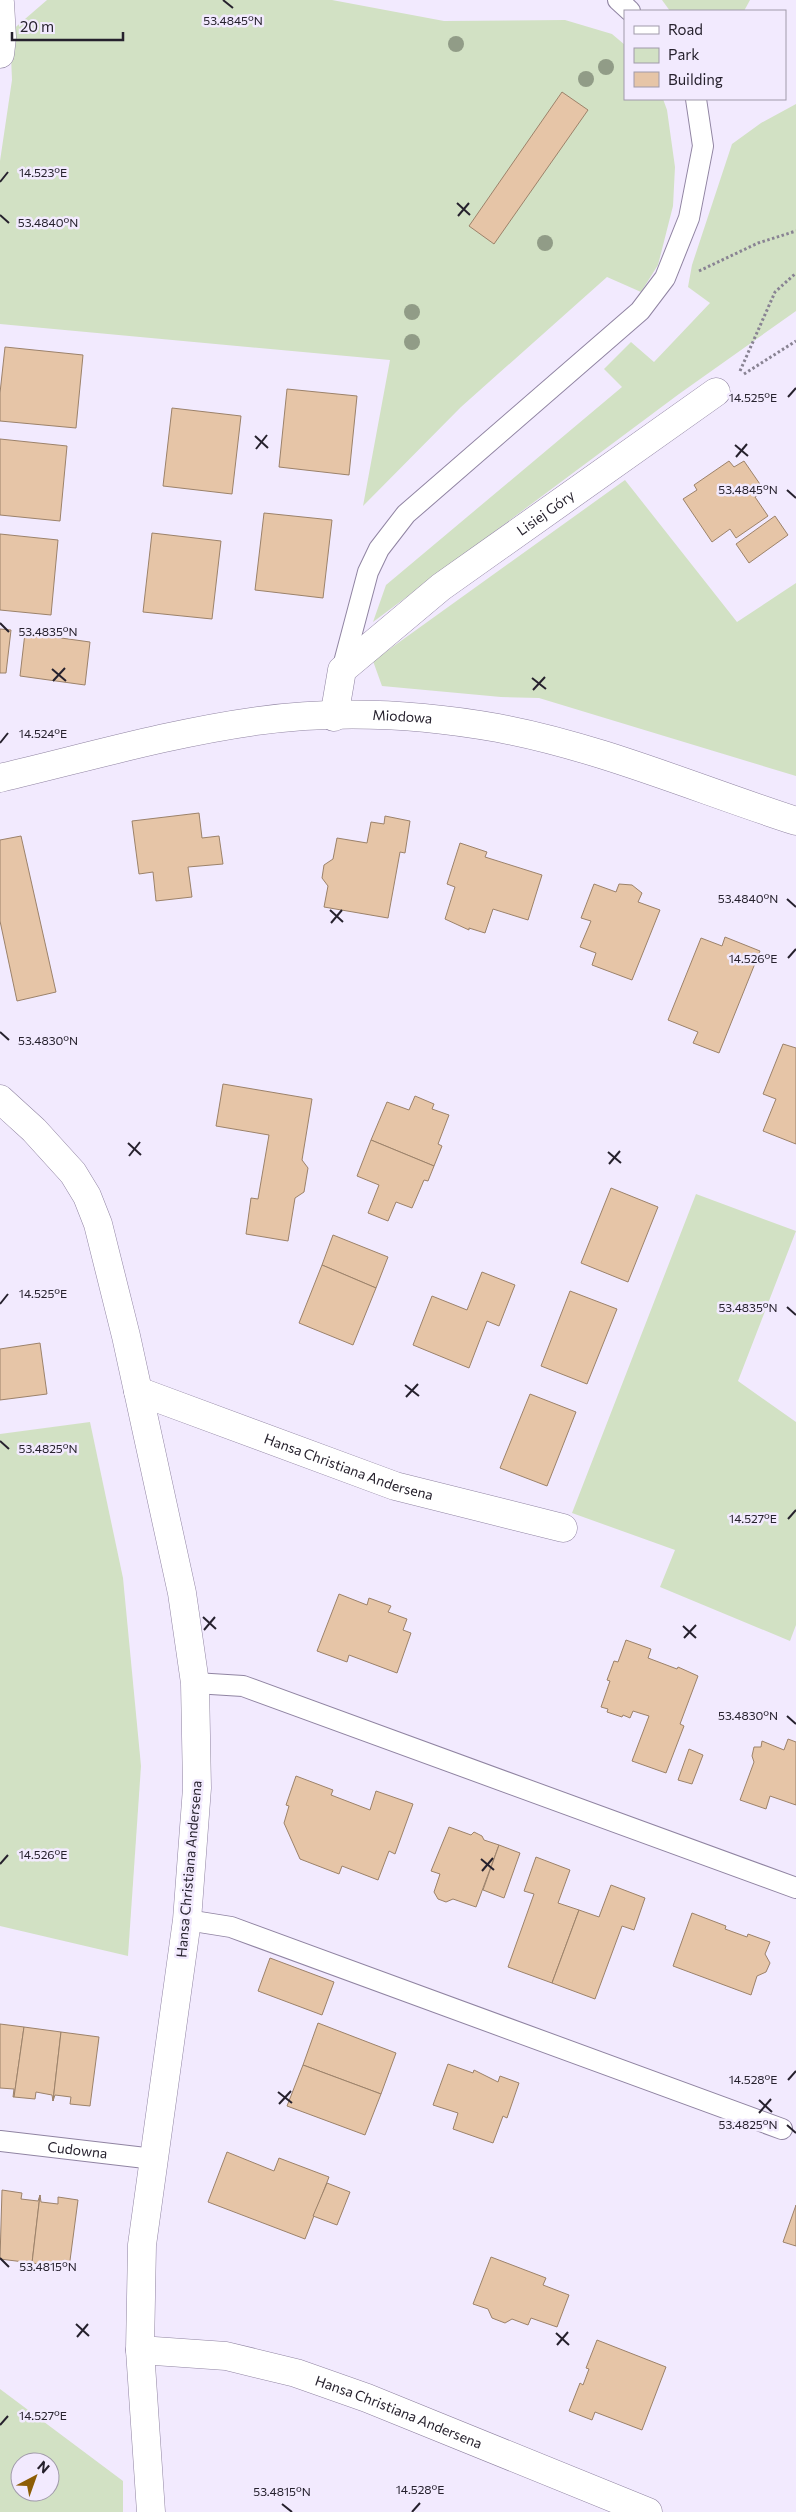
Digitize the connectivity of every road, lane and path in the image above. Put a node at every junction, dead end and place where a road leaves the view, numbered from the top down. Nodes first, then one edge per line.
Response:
1 (618, 0) edge
2 (0, 3) edge
3 (629, 10) edge
4 (0, 54) edge
5 (696, 100) edge
6 (796, 231) edge
7 (669, 270) junction
8 (796, 274) edge
9 (796, 341) edge
10 (726, 385) junction
11 (342, 670) junction
12 (334, 717) junction
13 (0, 778) edge
14 (796, 820) edge
15 (0, 1099) edge
16 (138, 1391) junction
17 (563, 1528) dead end
18 (196, 1683) junction
19 (796, 1888) edge
20 (188, 1920) junction
21 (782, 2128) dead end
22 (0, 2140) edge
23 (154, 2159) junction
24 (140, 2350) junction
25 (151, 2512) edge
26 (648, 2512) edge

1 - 3 lane
2 - 4 street
5 - 7 lane
6 - 7 path
7 - 11 lane
8 - 10 path
9 - 10 path
10 - 11 street, Lisiej Góry
11 - 12 street
12 - 13 street, Miodowa
12 - 14 street, Miodowa
15 - 16 street, Hansa Christiana Andersena
16 - 17 street, Hansa Christiana Andersena
16 - 18 street, Hansa Christiana Andersena
18 - 19 lane
18 - 20 street, Hansa Christiana Andersena
20 - 21 lane
20 - 23 street, Hansa Christiana Andersena
22 - 23 lane, Cudowna
23 - 24 street, Hansa Christiana Andersena
24 - 25 street, Hansa Christiana Andersena
24 - 26 street, Hansa Christiana Andersena

